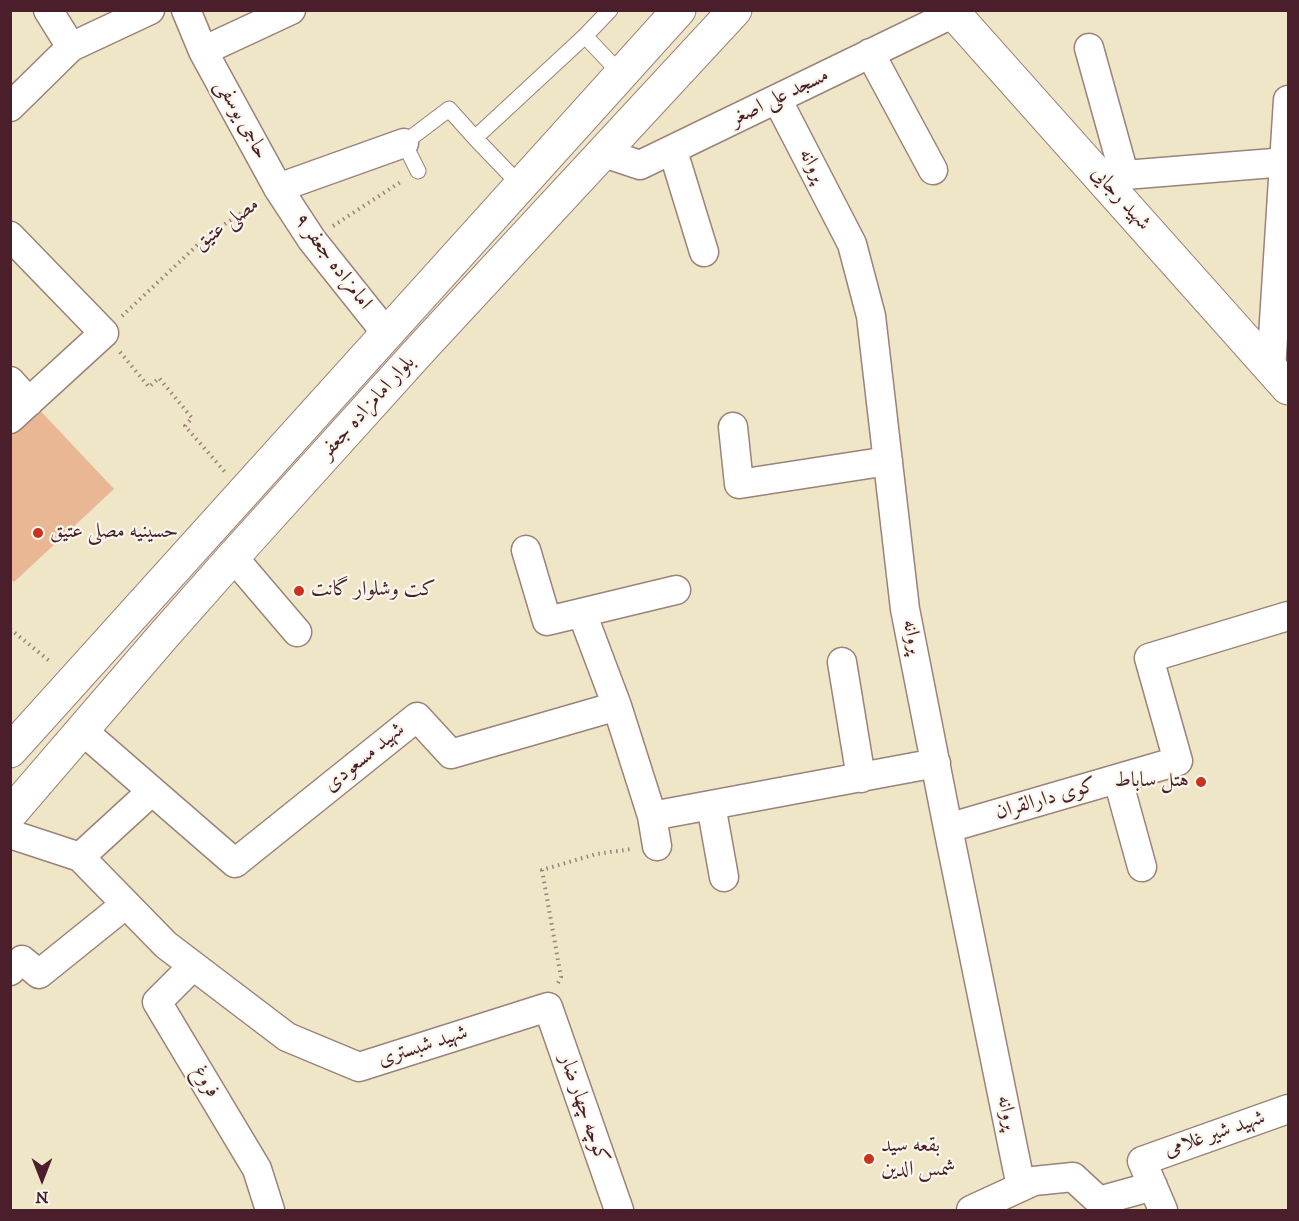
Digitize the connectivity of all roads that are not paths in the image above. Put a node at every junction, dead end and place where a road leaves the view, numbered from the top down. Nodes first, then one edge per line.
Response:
1 (48, 10) edge
2 (150, 10) edge
3 (186, 10) edge
4 (291, 10) edge
5 (610, 10) edge
6 (679, 10) edge
7 (735, 10) edge
8 (952, 12) edge
9 (585, 36) junction
10 (71, 47) junction
11 (1089, 48) dead end
12 (203, 51) junction
13 (870, 53) junction
14 (621, 74) junction
15 (777, 99) junction
16 (1288, 100) edge
17 (10, 107) edge
18 (475, 138) junction
19 (404, 142) junction
20 (673, 151) junction
21 (604, 153) junction
22 (1286, 162) junction
23 (933, 170) dead end
24 (418, 171) road end
25 (1112, 175) junction
26 (521, 186) junction
27 (278, 189) junction
28 (22, 237) edge
29 (704, 252) dead end
30 (387, 334) junction
31 (1280, 378) edge
32 (10, 381) edge
33 (20, 410) edge
34 (733, 426) dead end
35 (888, 461) junction
36 (526, 550) dead end
37 (233, 557) junction
38 (676, 590) dead end
39 (141, 606) junction
40 (582, 613) junction
41 (1288, 615) edge
42 (297, 632) dead end
43 (164, 635) junction
44 (842, 662) dead end
45 (617, 706) junction
46 (83, 731) junction
47 (10, 751) edge
48 (936, 763) junction
49 (861, 777) junction
50 (1118, 780) junction
51 (152, 791) junction
52 (711, 805) junction
53 (10, 814) edge
54 (652, 816) junction
55 (948, 828) junction
56 (10, 834) edge
57 (657, 846) road end
58 (80, 856) junction
59 (1142, 867) dead end
60 (724, 877) dead end
61 (126, 904) junction
62 (193, 966) junction
63 (10, 971) edge
64 (548, 1007) joint
65 (1288, 1109) edge
66 (1153, 1186) edge
67 (1021, 1187) junction
68 (270, 1210) edge
69 (619, 1210) edge
70 (971, 1210) edge

1 - 10 street
2 - 10 street
3 - 12 street, حاجی یوسفی
4 - 12 street
5 - 9 lane
6 - 14 main road, بلوار امامزاده جعفر
7 - 21 main road, بلوار امامزاده جعفر
8 - 13 street, مسجد علی اصغر
8 - 25 main road, شهید رجایی
9 - 14 lane
9 - 18 lane
10 - 17 street
11 - 25 street
12 - 27 street, حاجی یوسفی
13 - 15 street, مسجد علی اصغر
13 - 23 street
14 - 26 main road, بلوار امامزاده جعفر
15 - 20 street, مسجد علی اصغر
15 - 35 street, پروانه
16 - 22 street
18 - 19 lane, مصلی عتیق
18 - 26 lane
19 - 24 lane
19 - 27 street, مصلی عتیق
20 - 21 street, مسجد علی اصغر
20 - 29 street
21 - 37 main road, بلوار امامزاده جعفر
22 - 25 street
22 - 31 street
25 - 31 main road, شهید رجایی
26 - 30 main road, بلوار امامزاده جعفر
27 - 30 street, امامزاده جعفر ۹
28 - 33 street
30 - 39 main road, بلوار امامزاده جعفر
32 - 33 street
34 - 35 street
35 - 48 street, پروانه
36 - 40 street
37 - 42 street
37 - 43 main road, بلوار امامزاده جعفر
38 - 40 street
39 - 43 main road
39 - 47 main road, بلوار امامزاده جعفر
40 - 45 street
41 - 50 street, کوی دارالقران
43 - 46 main road, بلوار امامزاده جعفر
44 - 49 street
45 - 51 street, شهید مسعودی
45 - 54 street
46 - 51 street, شهید مسعودی
46 - 53 main road, بلوار امامزاده جعفر
48 - 49 street
48 - 55 street, پروانه
49 - 52 street
50 - 55 street, کوی دارالقران
50 - 59 street
51 - 58 street
52 - 54 street
52 - 60 street
54 - 57 street
55 - 67 street, پروانه
56 - 58 street, شهید شبستری
58 - 61 street, شهید شبستری
61 - 62 street, شهید شبستری
61 - 63 street
62 - 64 street, شهید شبستری
62 - 68 street, فروغ
64 - 69 street, کوچه چهار ضار
65 - 66 street, شهید شیر غلامی
66 - 67 street, شهید شیر غلامی
67 - 70 street, شهید شیر غلامی

